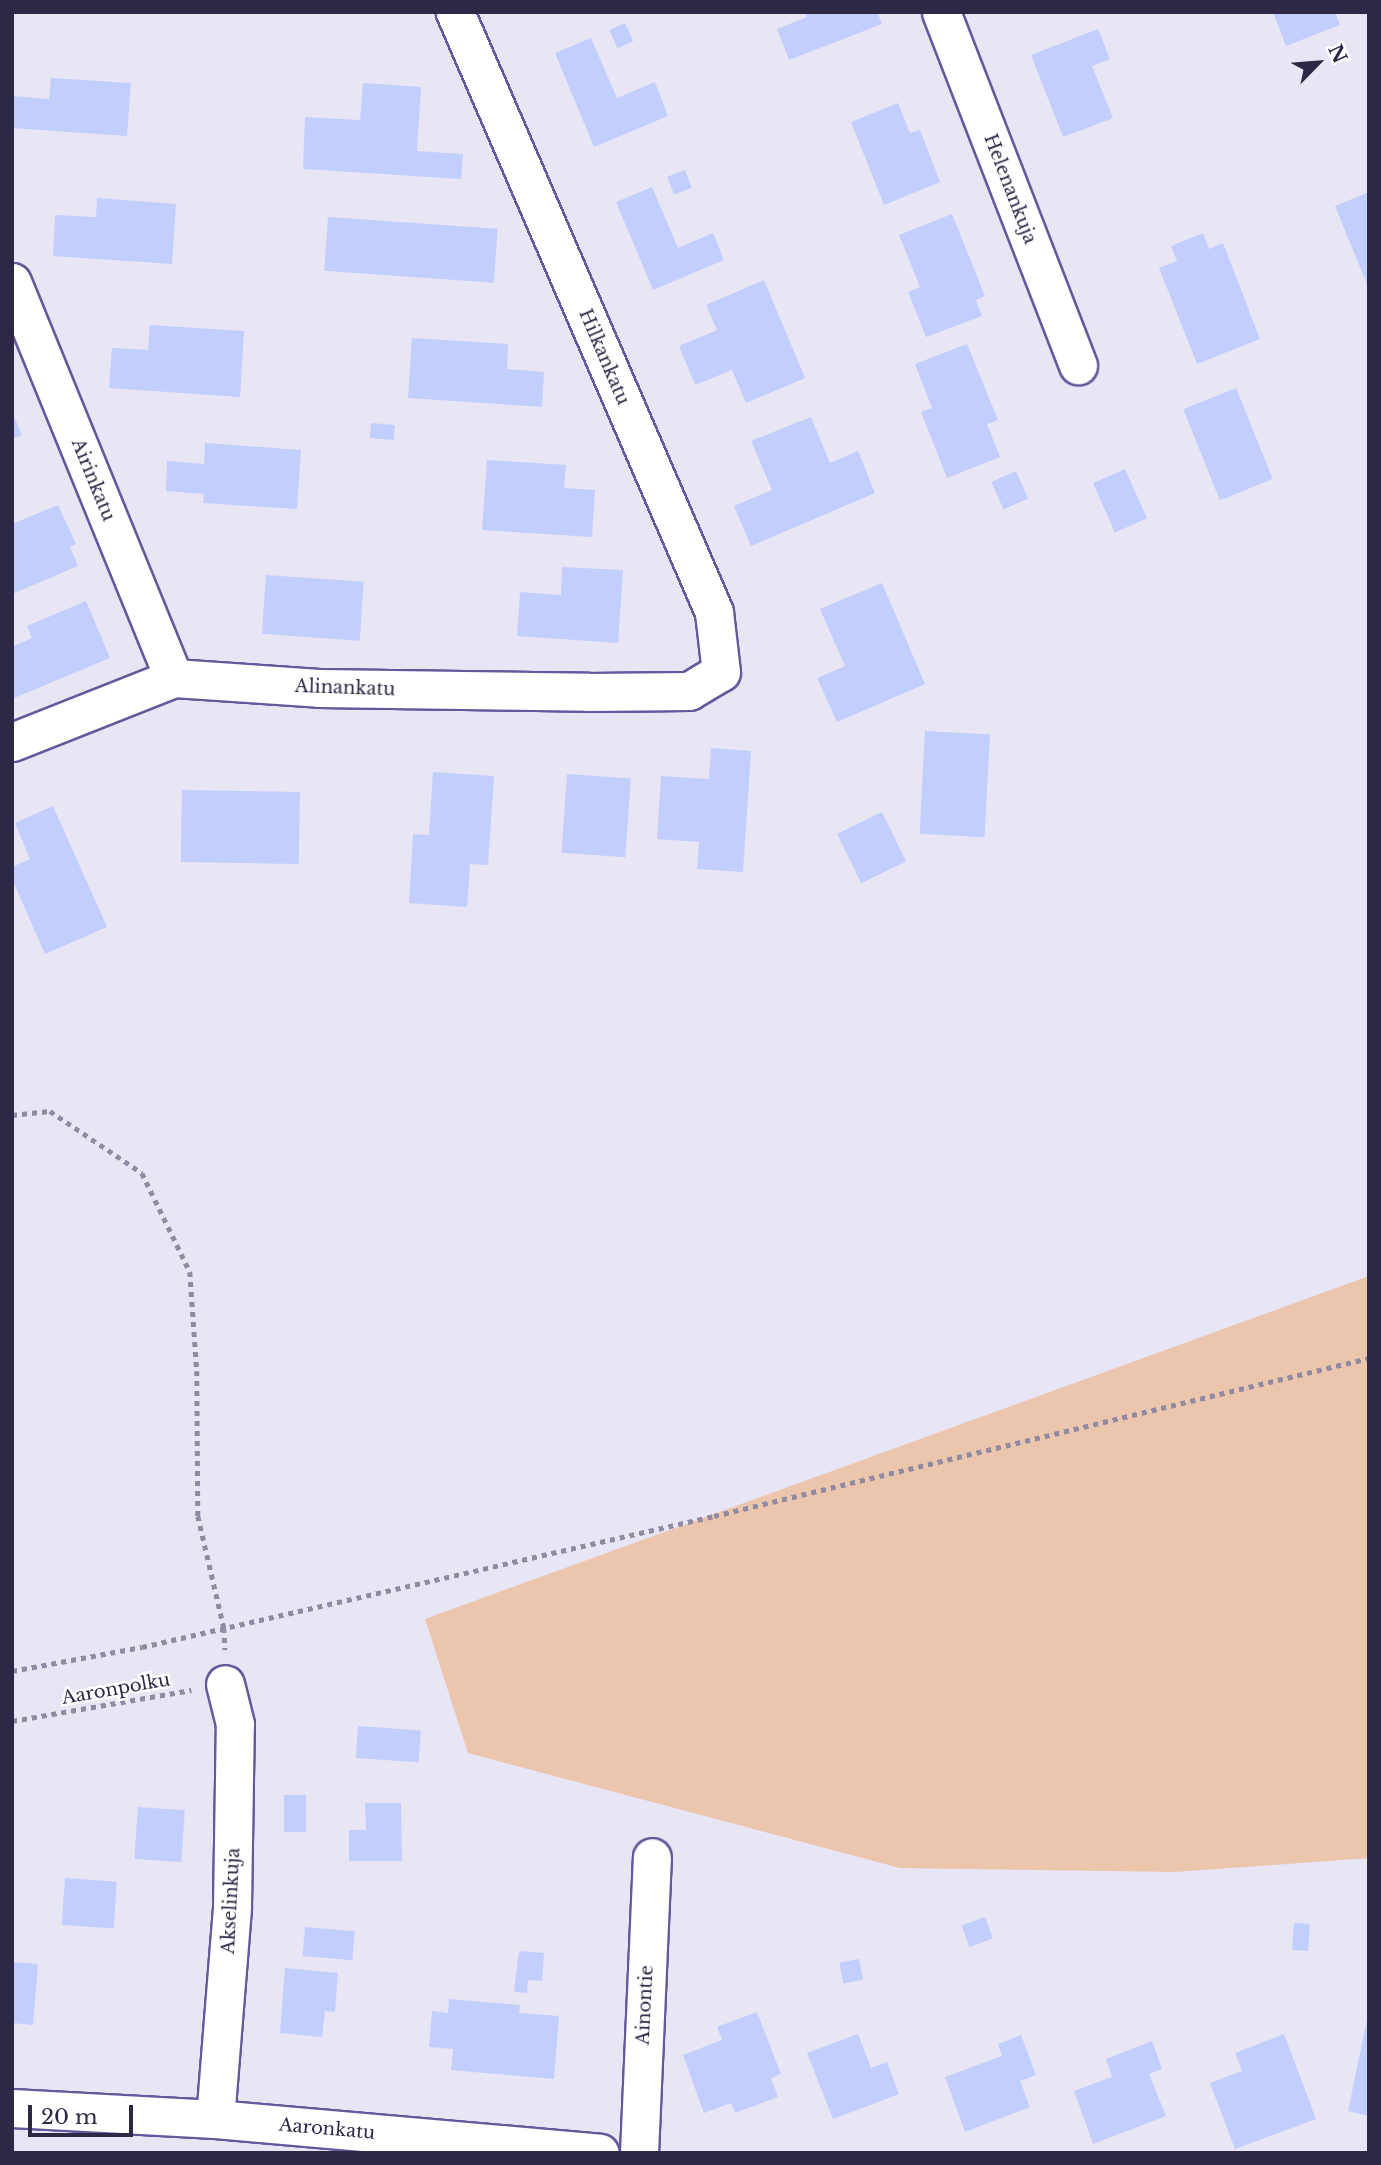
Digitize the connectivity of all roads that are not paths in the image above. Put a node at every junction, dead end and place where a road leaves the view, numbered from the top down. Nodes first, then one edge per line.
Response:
1 (455, 12) edge
2 (941, 12) edge
3 (12, 282) edge
4 (1078, 365) dead end
5 (174, 678) junction
6 (689, 691) joint
7 (12, 742) edge
8 (225, 1684) road end
9 (652, 1857) dead end
10 (12, 2108) edge
11 (215, 2119) junction
12 (600, 2153) edge
13 (639, 2153) edge

1 - 6 street, Hilkankatu
2 - 4 street, Helenankuja
3 - 5 street, Airinkatu
5 - 6 street, Alinankatu
5 - 7 street, Alinankatu
8 - 11 street, Akselinkuja
9 - 13 street, Ainontie
10 - 11 street, Aaronkatu
11 - 12 street, Aaronkatu

